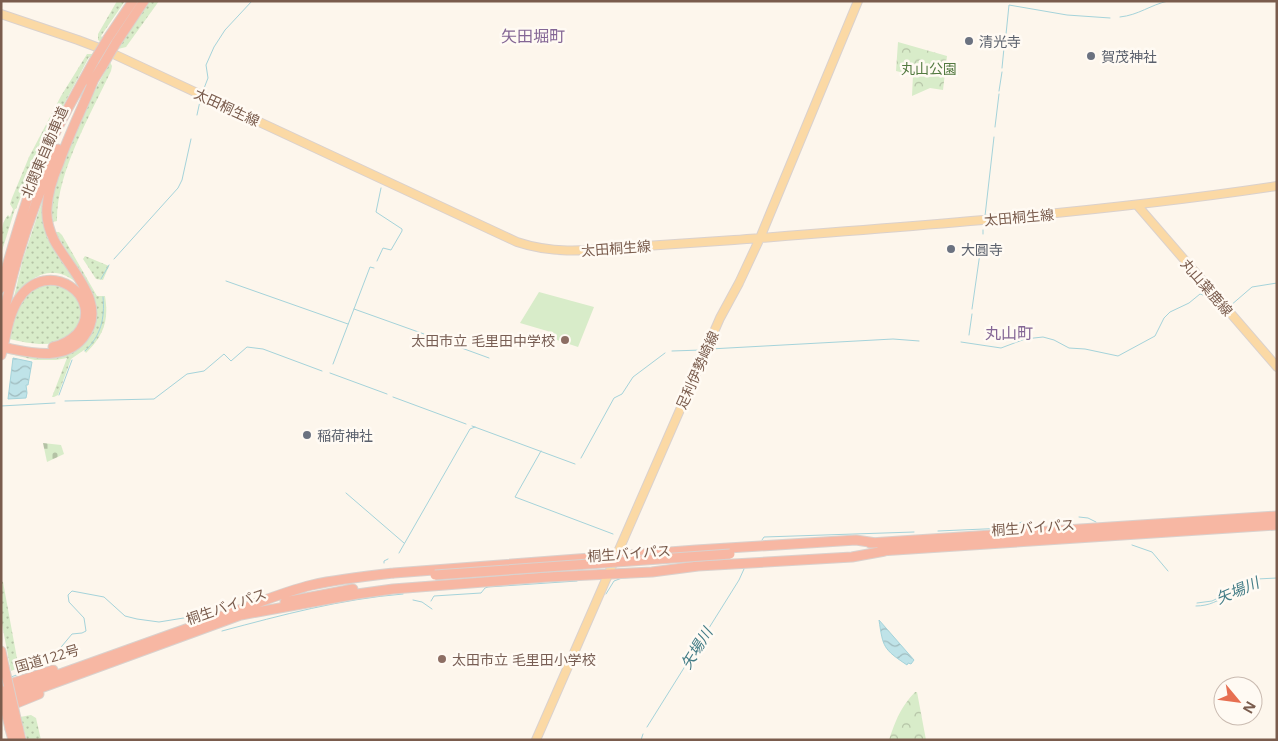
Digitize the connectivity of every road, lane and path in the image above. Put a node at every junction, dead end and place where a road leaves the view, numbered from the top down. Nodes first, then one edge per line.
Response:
1 (133, 1) edge
2 (144, 1) edge
3 (858, 1) edge
4 (1, 14) edge
5 (112, 41) junction
6 (94, 79) junction
7 (35, 177) junction
8 (1277, 186) edge
9 (1137, 206) junction
10 (760, 238) junction
11 (1, 266) edge
12 (1, 288) edge
13 (1, 328) edge
14 (6, 348) edge
15 (1277, 367) edge
16 (1277, 516) edge
17 (1277, 525) edge
18 (876, 543) junction
19 (886, 551) junction
20 (616, 556) junction
21 (730, 557) junction
22 (608, 574) junction
23 (435, 578) junction
24 (249, 606) junction
25 (241, 615) junction
26 (1, 651) edge
27 (102, 661) junction
28 (1, 689) edge
29 (1, 695) edge
30 (1, 702) edge
31 (1, 709) edge
32 (14, 728) junction
33 (13, 740) edge
34 (21, 740) edge
35 (536, 740) edge

1 - 5 highway, 北関東自動車道
2 - 5 highway, 北関東自動車道
3 - 10 main road, 足利伊勢崎線
4 - 10 main road, 太田桐生線
5 - 6 highway, 北関東自動車道, bridge
5 - 7 highway, 北関東自動車道, bridge
6 - 13 highway, 北関東自動車道
6 - 14 highway
7 - 11 highway
7 - 12 highway, 北関東自動車道
8 - 9 main road, 太田桐生線
9 - 10 main road, 太田桐生線
9 - 15 main road, 丸山葉鹿線
10 - 20 main road, 足利伊勢崎線
14 - 14 highway
16 - 18 highway, 桐生バイパス
17 - 19 highway, 桐生バイパス
18 - 20 highway
18 - 21 highway, 桐生バイパス
19 - 21 highway, 桐生バイパス
19 - 22 highway
20 - 22 main road, 足利伊勢崎線
20 - 24 highway
21 - 23 highway, 桐生バイパス
22 - 25 highway
22 - 35 main road, 足利伊勢崎線
23 - 24 highway, 桐生バイパス
23 - 25 highway, 桐生バイパス
24 - 27 highway, 桐生バイパス
25 - 27 highway, 桐生バイパス
26 - 32 highway, bridge
27 - 28 highway, 国道122号
27 - 29 highway, 桐生バイパス
27 - 30 highway, 桐生バイパス
27 - 31 highway
28 - 32 highway, bridge
32 - 33 highway
32 - 34 highway

